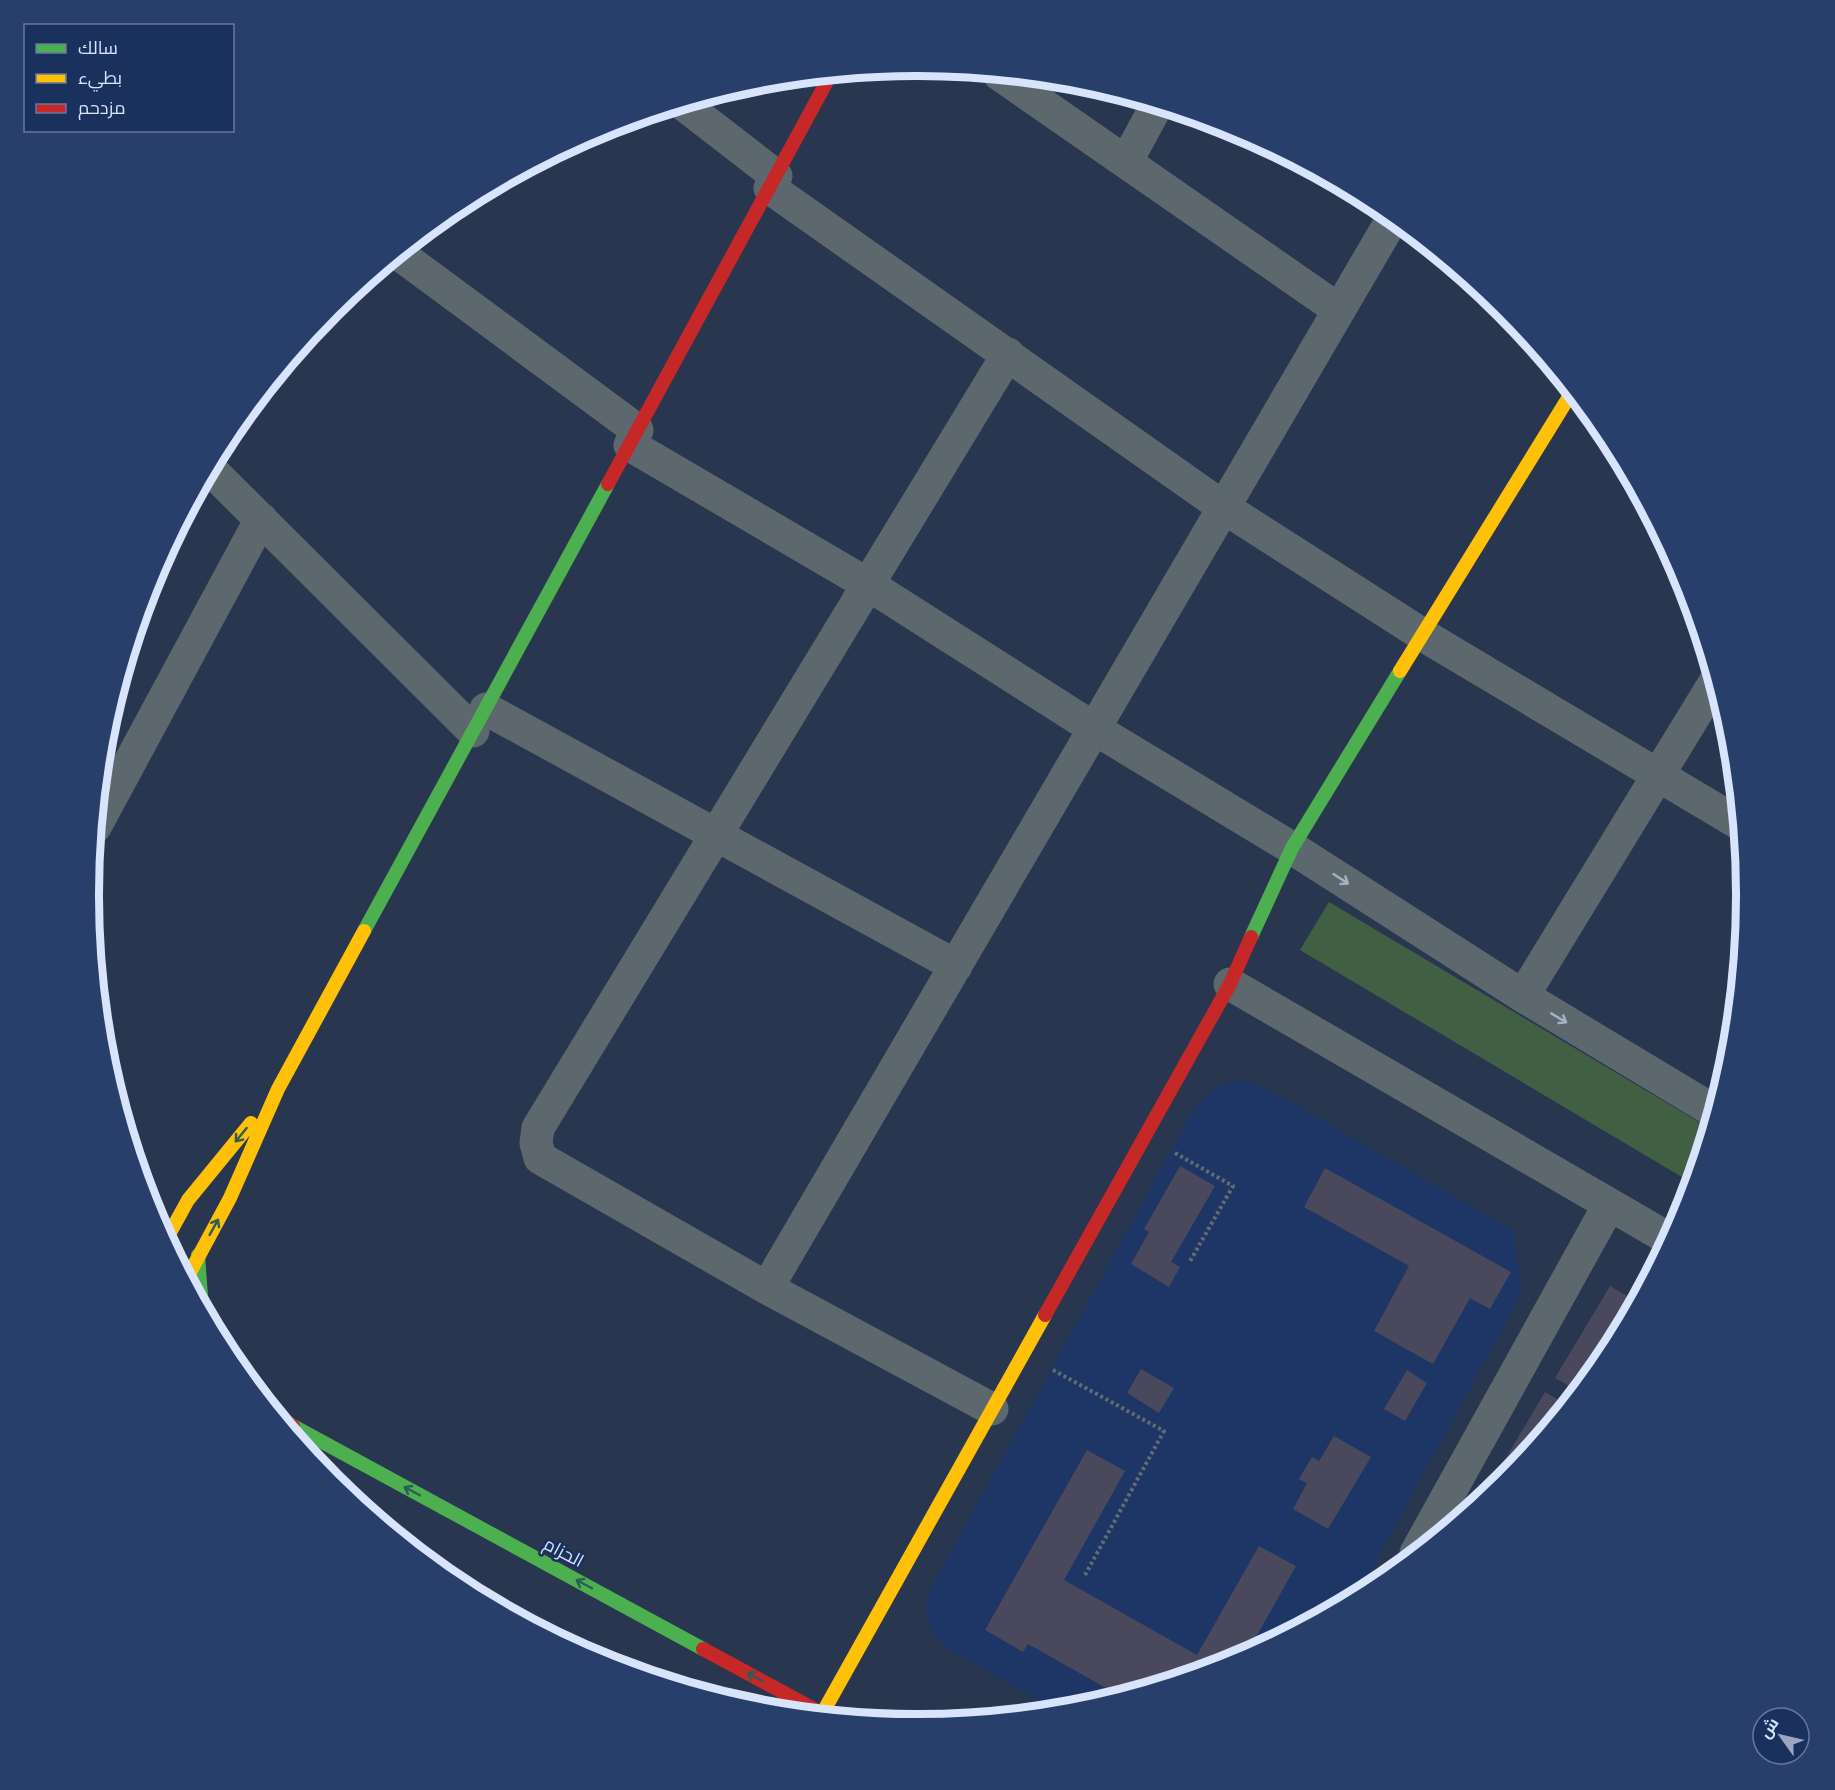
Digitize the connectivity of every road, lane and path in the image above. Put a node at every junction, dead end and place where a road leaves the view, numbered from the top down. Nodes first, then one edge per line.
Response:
1 (827, 82) edge
2 (1011, 83) edge
3 (689, 109) edge
4 (1153, 112) edge
5 (1126, 162) junction
6 (773, 182) junction
7 (1388, 226) edge
8 (404, 258) edge
9 (1339, 310) junction
10 (1008, 354) junction
11 (1568, 398) edge
12 (633, 438) junction
13 (216, 475) edge
14 (1223, 507) junction
15 (261, 519) junction
16 (869, 585) junction
17 (1422, 635) junction
18 (1710, 690) edge
19 (480, 720) junction
20 (1095, 729) junction
21 (1658, 775) junction
22 (104, 811) edge
23 (1732, 819) edge
24 (717, 835) junction
25 (1292, 848) junction
26 (956, 966) junction
27 (1230, 984) junction
28 (1523, 996) junction
29 (278, 1089) junction
30 (1708, 1107) edge
31 (1146, 1137) junction
32 (188, 1200) junction
33 (1610, 1205) junction
34 (165, 1217) edge
35 (171, 1230) edge
36 (1662, 1235) edge
37 (198, 1255) junction
38 (1189, 1263) dead end
39 (191, 1271) edge
40 (767, 1288) junction
41 (200, 1289) edge
42 (1023, 1353) junction
43 (992, 1409) junction
44 (298, 1431) edge
45 (1425, 1536) edge
46 (1085, 1575) dead end
47 (808, 1706) edge
48 (827, 1708) edge

1 - 6 main road
2 - 5 street
3 - 6 street
4 - 5 street
5 - 9 street
6 - 10 street
6 - 12 main road
7 - 9 street
8 - 12 street
9 - 14 street
10 - 14 street
10 - 16 street
11 - 17 main road
12 - 16 street
12 - 19 main road
13 - 15 street
14 - 17 street
14 - 20 street
15 - 19 street
15 - 22 street
16 - 20 street
16 - 24 street
17 - 21 street
17 - 25 main road
18 - 21 street
19 - 24 street
19 - 29 main road
20 - 25 street
20 - 26 street
21 - 23 street
21 - 28 street
24 - 26 street
24 - 40 street
25 - 27 main road
25 -> 28 street
26 - 40 street
27 - 31 main road
27 - 33 street
28 -> 30 street
29 -> 32 main road
37 -> 29 main road
31 - 38 path
31 - 42 main road
32 - 34 main road
32 - 35 main road
33 - 36 street
33 - 45 street
37 - 39 main road
37 - 41 main road
40 - 43 street
42 - 43 main road
42 - 46 path
43 - 48 main road
47 -> 44 main road, الحزام

